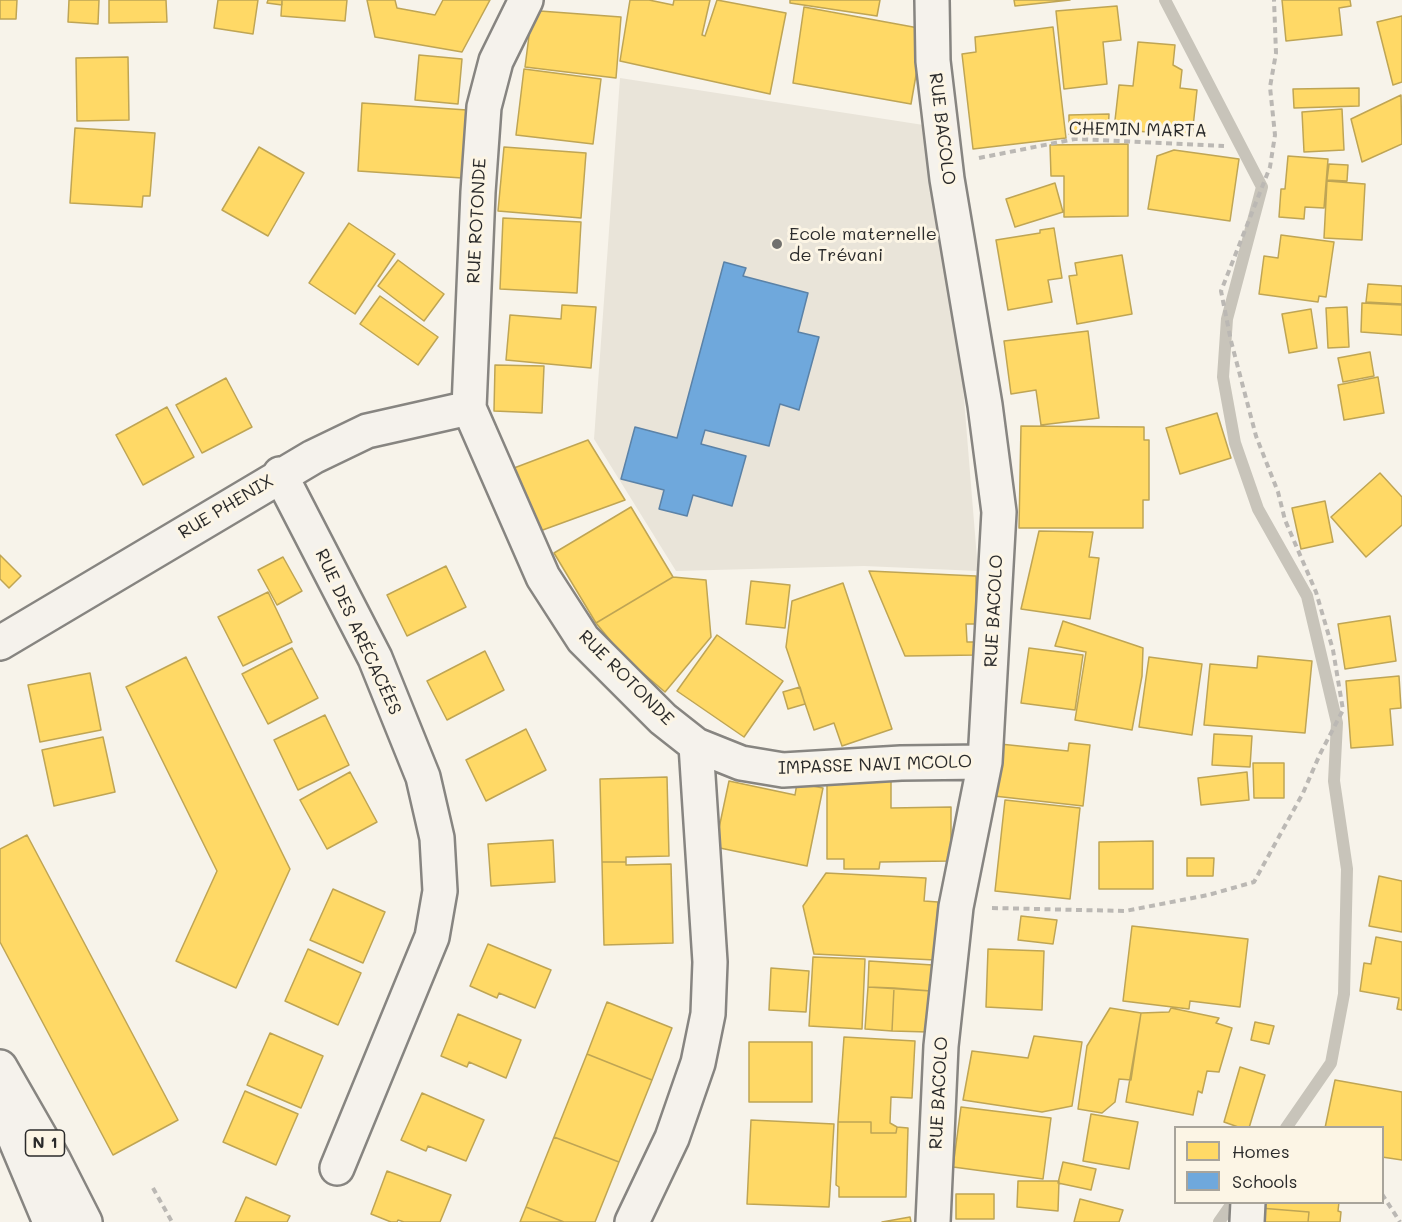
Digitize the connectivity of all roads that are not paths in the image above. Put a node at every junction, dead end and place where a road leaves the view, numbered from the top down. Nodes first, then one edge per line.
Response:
1 (525, 0) edge
2 (932, 0) edge
3 (469, 408) junction
4 (280, 474) junction
5 (0, 643) edge
6 (696, 745) junction
7 (986, 762) junction
8 (0, 1067) edge
9 (0, 1103) edge
10 (337, 1168) dead end
11 (1248, 1204) edge
12 (50, 1222) edge
13 (85, 1222) edge
14 (632, 1222) edge
15 (933, 1222) edge
16 (1246, 1222) edge

1 - 3 street, RUE ROTONDE
2 - 7 street, RUE BACOLO
3 - 4 street, RUE PHENIX
3 - 6 street, RUE ROTONDE
4 - 5 street, RUE PHENIX
4 - 10 street, RUE DES ARÉCACÉES
6 - 7 street, IMPASSE NAVI MCOLO
6 - 14 street
7 - 15 street, RUE BACOLO
8 - 13 street, N 1
9 - 12 street, N 1
11 - 16 street

